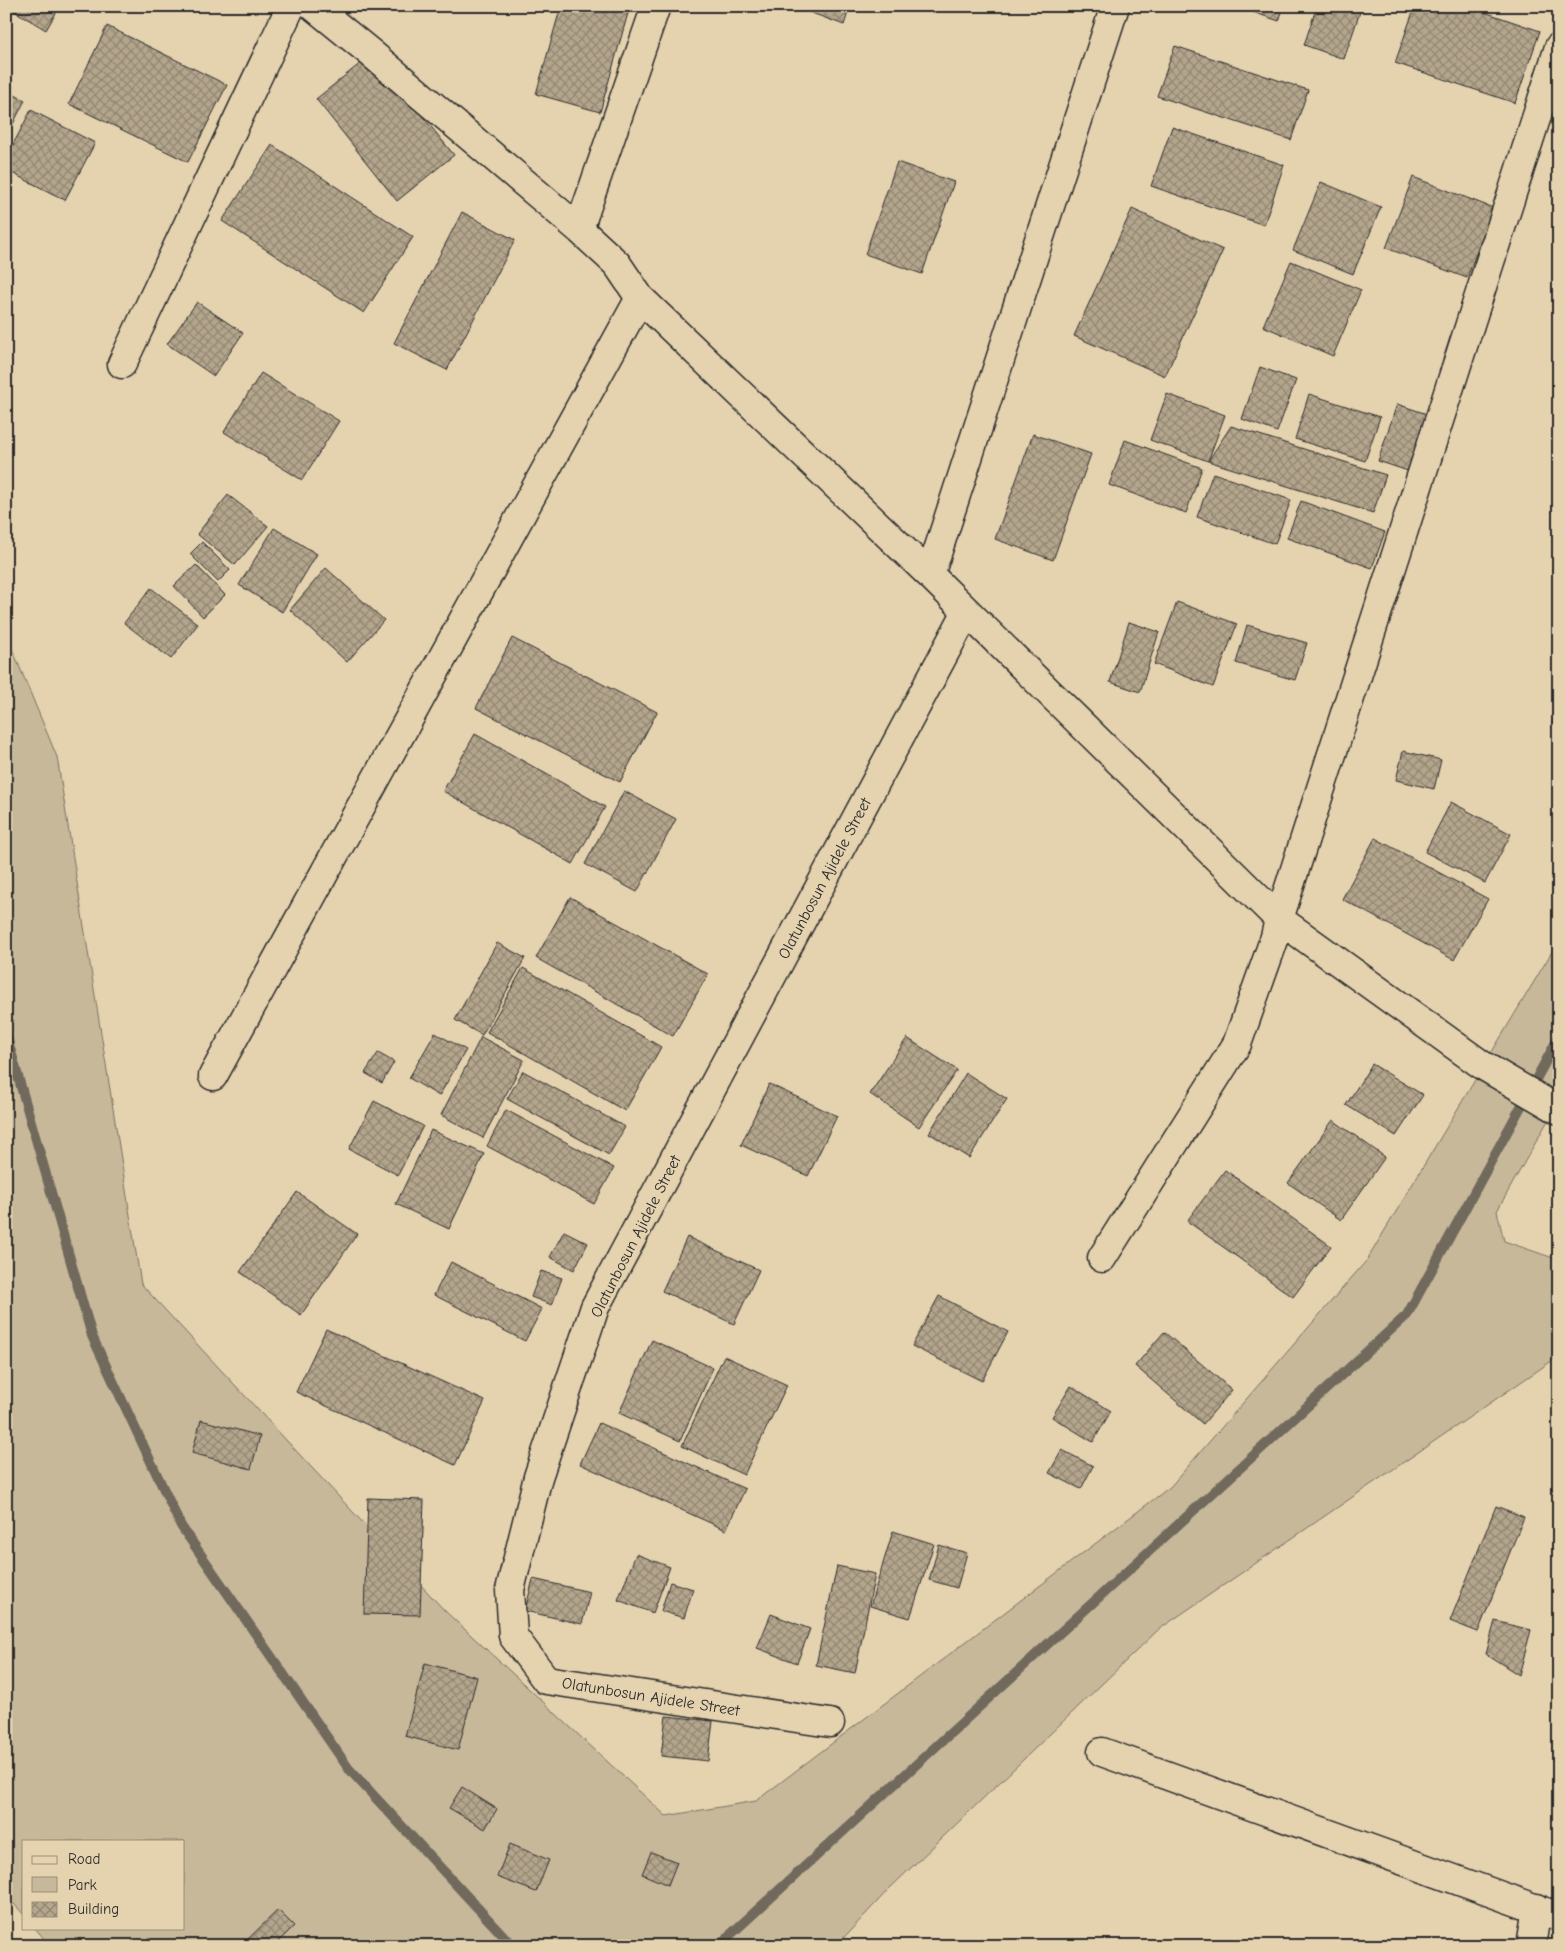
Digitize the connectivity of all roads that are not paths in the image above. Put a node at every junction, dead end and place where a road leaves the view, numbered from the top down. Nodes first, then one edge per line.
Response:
1 (291, 6) edge
2 (313, 6) edge
3 (656, 6) edge
4 (1115, 6) edge
5 (1559, 47) edge
6 (579, 229) junction
7 (640, 298) junction
8 (122, 364) dead end
9 (930, 575) junction
10 (966, 613) junction
11 (1279, 919) junction
12 (214, 1076) dead end
13 (1559, 1110) edge
14 (1102, 1258) dead end
15 (830, 1723) dead end
16 (1102, 1752) dead end
17 (1548, 1912) edge
18 (1531, 1946) edge

1 - 8 street
2 - 6 street
3 - 6 street
4 - 9 street
5 - 11 street
6 - 7 street
7 - 9 street
7 - 12 street
9 - 10 street
10 - 11 street
10 - 15 street, Olatunbosun Ajidele Street
11 - 13 street
11 - 14 street
16 - 17 street
17 - 18 street

